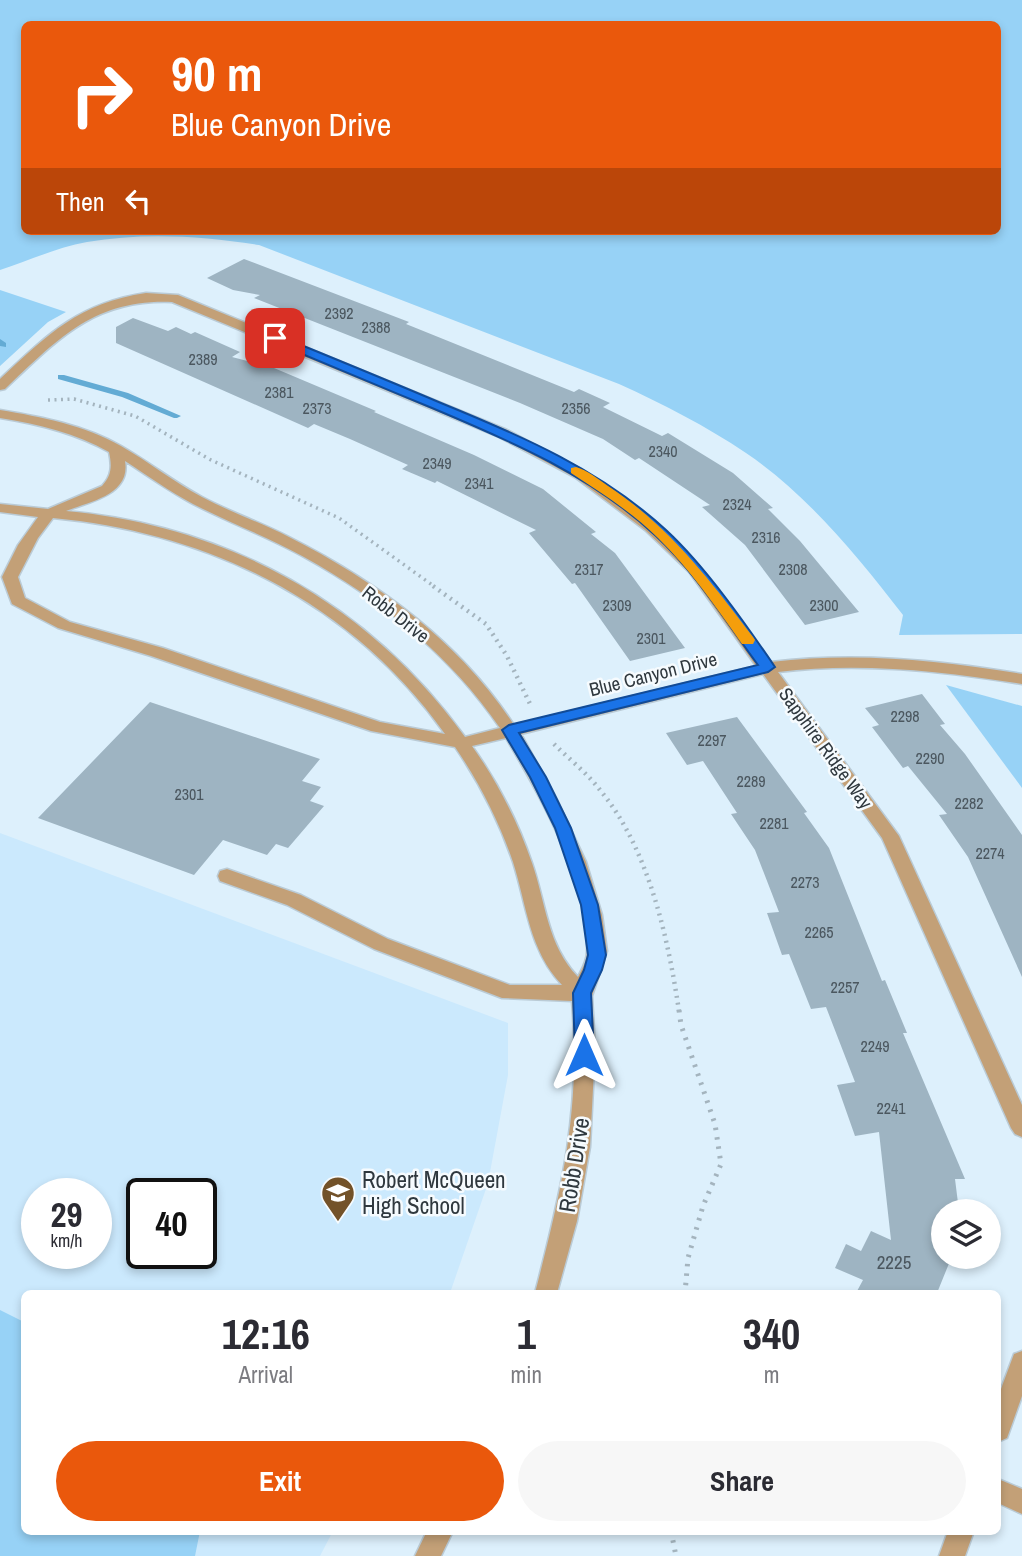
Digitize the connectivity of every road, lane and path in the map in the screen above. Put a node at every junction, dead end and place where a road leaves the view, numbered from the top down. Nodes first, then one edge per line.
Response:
1 (0, 386) edge
2 (0, 414) edge
3 (116, 449) junction
4 (0, 508) edge
5 (49, 514) junction
6 (768, 667) junction
7 (1022, 679) edge
8 (509, 730) junction
9 (463, 743) junction
10 (227, 876) dead end
11 (582, 993) junction
12 (1022, 1128) edge
13 (547, 1290) edge
14 (1022, 1362) edge
15 (1001, 1422) edge
16 (1001, 1492) edge
17 (1022, 1502) edge
18 (438, 1535) edge
19 (672, 1535) edge
20 (960, 1535) edge
21 (428, 1556) edge
22 (676, 1556) edge
23 (952, 1556) edge

1 - 6 street, Sapphire Ridge Way
2 - 3 street, Robb Drive
3 - 5 street
3 - 8 street, Robb Drive
4 - 5 street, Robb Drive
5 - 9 street, Robb Drive
5 - 9 street
6 - 7 street, Blue Canyon Drive
6 - 8 street, Blue Canyon Drive
6 - 12 street, Sapphire Ridge Way
8 - 9 street, Blue Canyon Drive
8 - 11 street, Robb Drive
9 - 11 street, Robb Drive
10 - 11 street
11 - 13 street, Robb Drive
14 - 15 street
16 - 17 street
18 - 21 street
19 - 22 path
20 - 23 street

